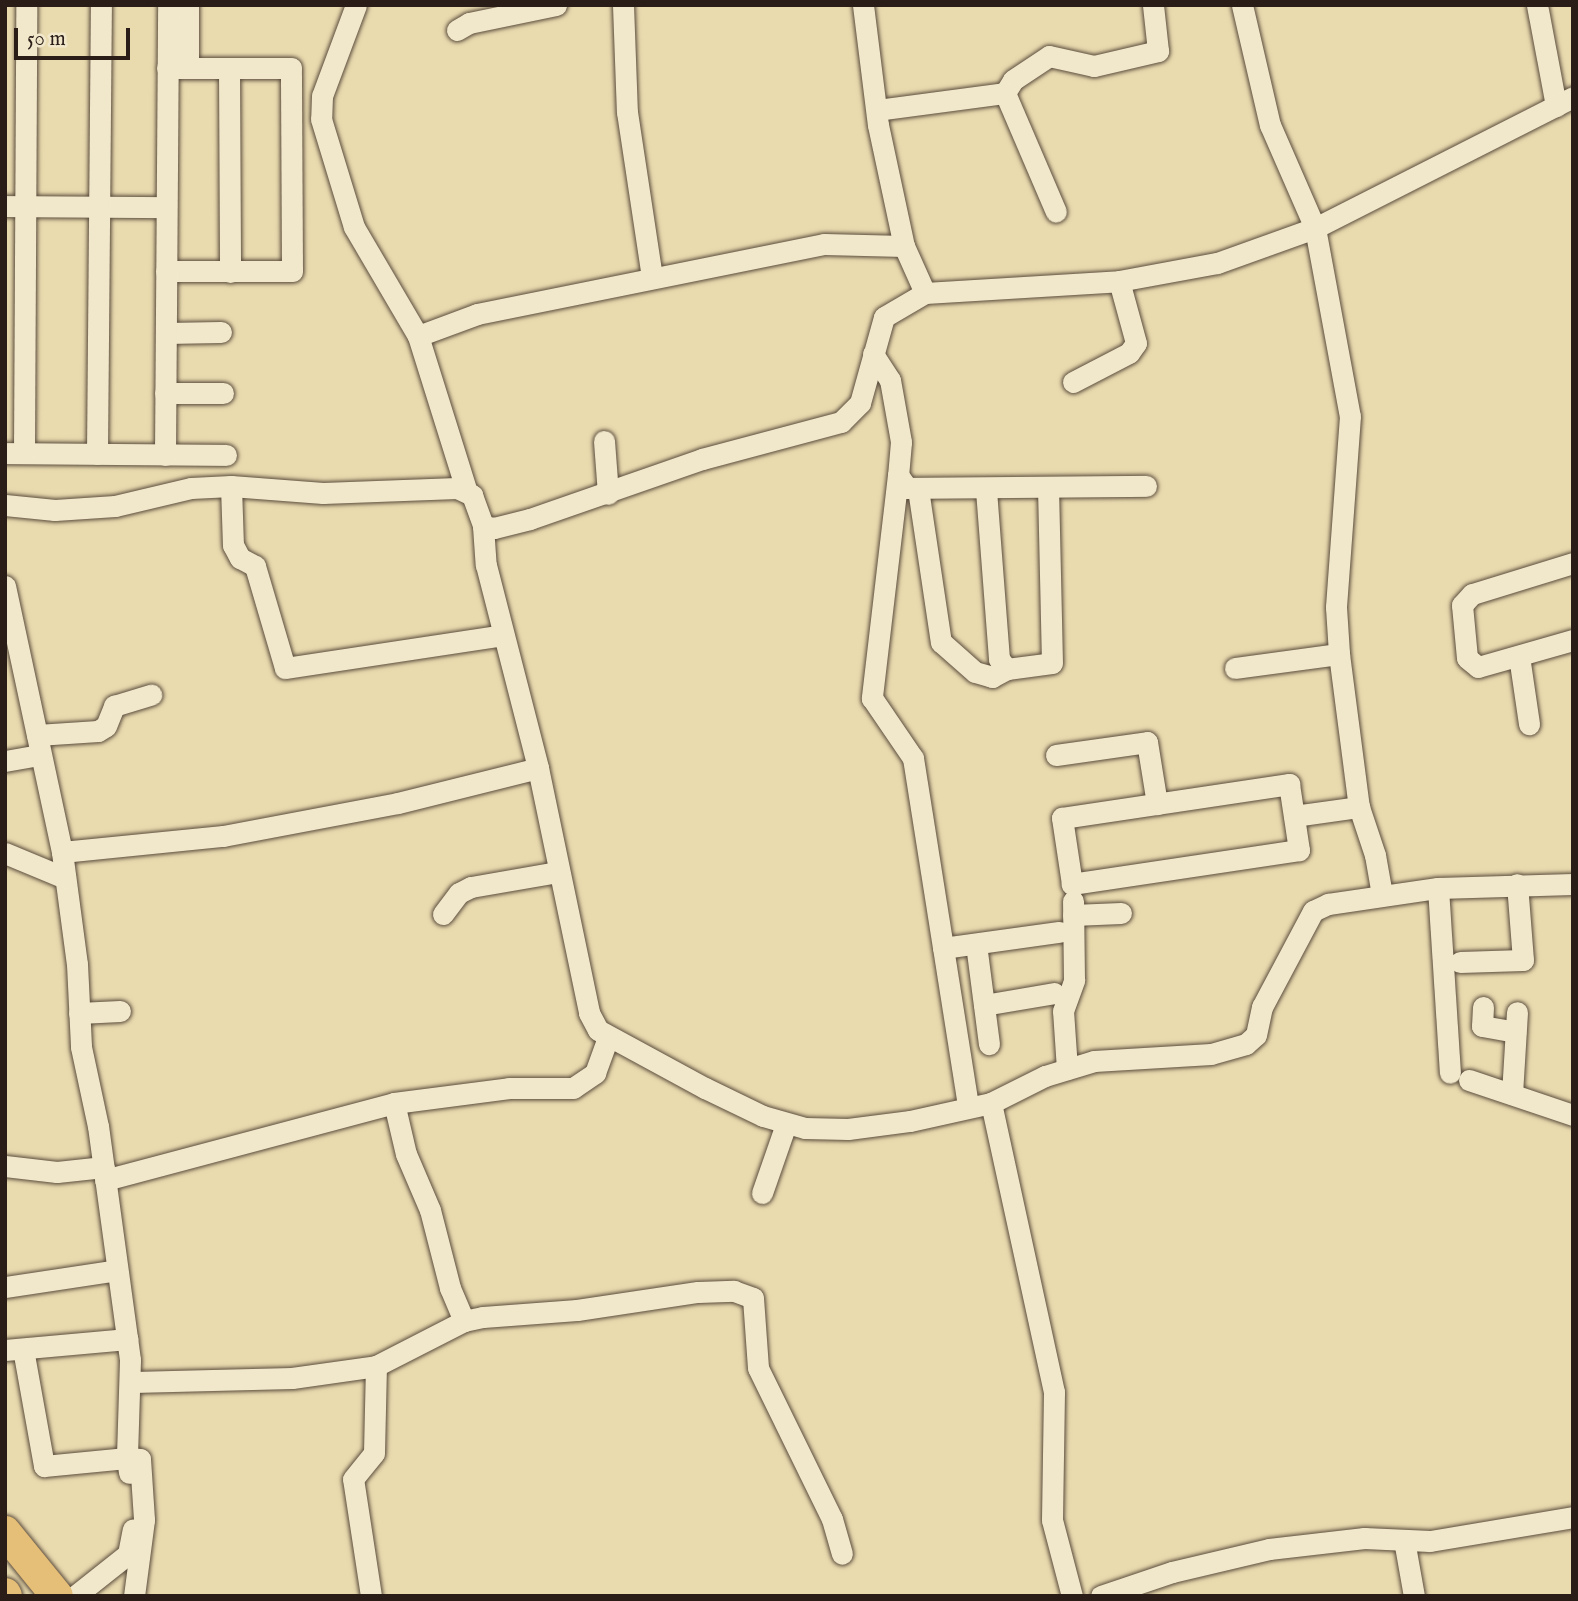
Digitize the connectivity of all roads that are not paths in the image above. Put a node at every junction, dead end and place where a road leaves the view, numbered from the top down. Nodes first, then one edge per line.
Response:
1 (26, 5) edge
2 (101, 5) edge
3 (168, 5) edge
4 (188, 5) edge
5 (356, 5) edge
6 (623, 5) edge
7 (863, 5) edge
8 (1153, 5) edge
9 (1242, 5) edge
10 (1537, 5) edge
11 (544, 6) edge
12 (457, 30) dead end
13 (178, 68) junction
14 (229, 68) junction
15 (1005, 93) junction
16 (1568, 101) edge
17 (877, 110) junction
18 (15, 206) edge
19 (99, 207) junction
20 (166, 208) junction
21 (1056, 212) dead end
22 (1314, 228) junction
23 (904, 246) junction
24 (166, 271) junction
25 (230, 271) junction
26 (652, 277) junction
27 (1119, 281) junction
28 (925, 293) junction
29 (221, 332) dead end
30 (166, 333) junction
31 (418, 336) junction
32 (873, 354) junction
33 (1073, 382) dead end
34 (165, 393) junction
35 (223, 393) dead end
36 (604, 441) dead end
37 (15, 453) edge
38 (97, 454) junction
39 (165, 454) junction
40 (226, 455) dead end
41 (898, 475) junction
42 (231, 486) junction
43 (1146, 486) dead end
44 (466, 489) junction
45 (918, 489) junction
46 (1048, 489) junction
47 (986, 491) junction
48 (608, 494) junction
49 (5, 505) edge
50 (483, 526) junction
51 (1573, 564) edge
52 (5, 586) edge
53 (503, 635) junction
54 (1573, 640) edge
55 (1339, 654) junction
56 (1519, 656) junction
57 (1235, 668) dead end
58 (1007, 669) junction
59 (151, 695) dead end
60 (1529, 724) dead end
61 (38, 745) junction
62 (1056, 755) dead end
63 (5, 761) edge
64 (538, 768) junction
65 (1157, 804) junction
66 (1359, 807) junction
67 (1294, 816) junction
68 (62, 852) junction
69 (5, 853) edge
70 (557, 872) junction
71 (65, 878) junction
72 (1517, 884) junction
73 (1573, 884) edge
74 (1438, 888) junction
75 (1382, 894) junction
76 (1121, 913) dead end
77 (443, 914) dead end
78 (1059, 932) dead end
79 (976, 944) junction
80 (943, 948) junction
81 (1460, 962) dead end
82 (1054, 993) dead end
83 (984, 1005) junction
84 (1483, 1007) dead end
85 (120, 1011) dead end
86 (79, 1013) junction
87 (608, 1037) junction
88 (989, 1044) dead end
89 (1067, 1069) junction
90 (1512, 1094) junction
91 (394, 1103) junction
92 (991, 1103) junction
93 (968, 1107) junction
94 (1568, 1115) edge
95 (786, 1124) junction
96 (5, 1166) edge
97 (105, 1174) junction
98 (762, 1193) dead end
99 (117, 1270) junction
100 (5, 1287) edge
101 (464, 1321) junction
102 (128, 1339) junction
103 (14, 1349) edge
104 (376, 1366) junction
105 (133, 1382) junction
106 (127, 1458) junction
107 (1573, 1517) edge
108 (5, 1532) edge
109 (1404, 1540) junction
110 (842, 1555) dead end
111 (57, 1596) edge
112 (75, 1596) edge
113 (134, 1596) edge
114 (371, 1596) edge
115 (1072, 1596) edge
116 (1101, 1596) edge
117 (1414, 1596) edge

1 - 18 street
2 - 19 street
3 - 13 street
4 - 13 street
5 - 31 street
6 - 26 street
7 - 17 street
8 - 15 street
9 - 22 street
10 - 16 street
11 - 12 street
13 - 14 street
13 - 20 street
14 - 25 street
14 - 25 street
15 - 17 street
15 - 21 street
16 - 22 street
17 - 23 street
18 - 19 street
18 - 37 street
19 - 20 street
19 - 38 street
20 - 24 street
22 - 27 street
22 - 55 street
23 - 26 street
23 - 28 street
24 - 25 street
24 - 30 street
26 - 31 street
27 - 28 street
27 - 33 street
28 - 32 street
29 - 30 street
30 - 34 street
31 - 44 street
32 - 41 street
32 - 48 street
34 - 35 street
34 - 39 street
36 - 48 street
37 - 38 street
38 - 39 street
39 - 40 street
41 - 45 street
41 - 80 street
42 - 44 street
42 - 49 street
42 - 53 street
43 - 46 street
44 - 50 street
45 - 47 street
45 - 58 street
46 - 47 street
46 - 58 street
47 - 58 street
48 - 50 street
50 - 53 street
51 - 56 street
52 - 61 street
53 - 64 street
54 - 56 street
55 - 57 street
55 - 66 street
56 - 60 street
59 - 61 street
61 - 63 street
61 - 68 street
62 - 65 street
64 - 68 street
64 - 70 street
65 - 67 street
65 - 67 street
66 - 67 street
66 - 75 street
68 - 71 street
69 - 71 street
70 - 77 street
70 - 87 street
71 - 86 street
72 - 73 street
72 - 74 street
72 - 81 street
74 - 75 street
74 - 90 street
75 - 89 street
76 - 89 street
78 - 79 street
79 - 80 street
79 - 83 street
80 - 93 street
82 - 83 street
83 - 88 street
84 - 90 street
85 - 86 street
86 - 97 street
87 - 91 street
87 - 95 street
89 - 92 street
90 - 94 street
91 - 97 street
91 - 101 street
92 - 93 street
92 - 115 street
93 - 95 street
95 - 98 street
96 - 97 street
97 - 99 street
99 - 100 street
99 - 102 street
101 - 104 street
101 - 110 street
102 - 103 street
102 - 105 street
103 - 106 street
104 - 105 street
104 - 114 street
105 - 106 street
106 - 112 street
106 - 113 street
107 - 109 street
108 - 111 highway
109 - 116 street
109 - 117 street

